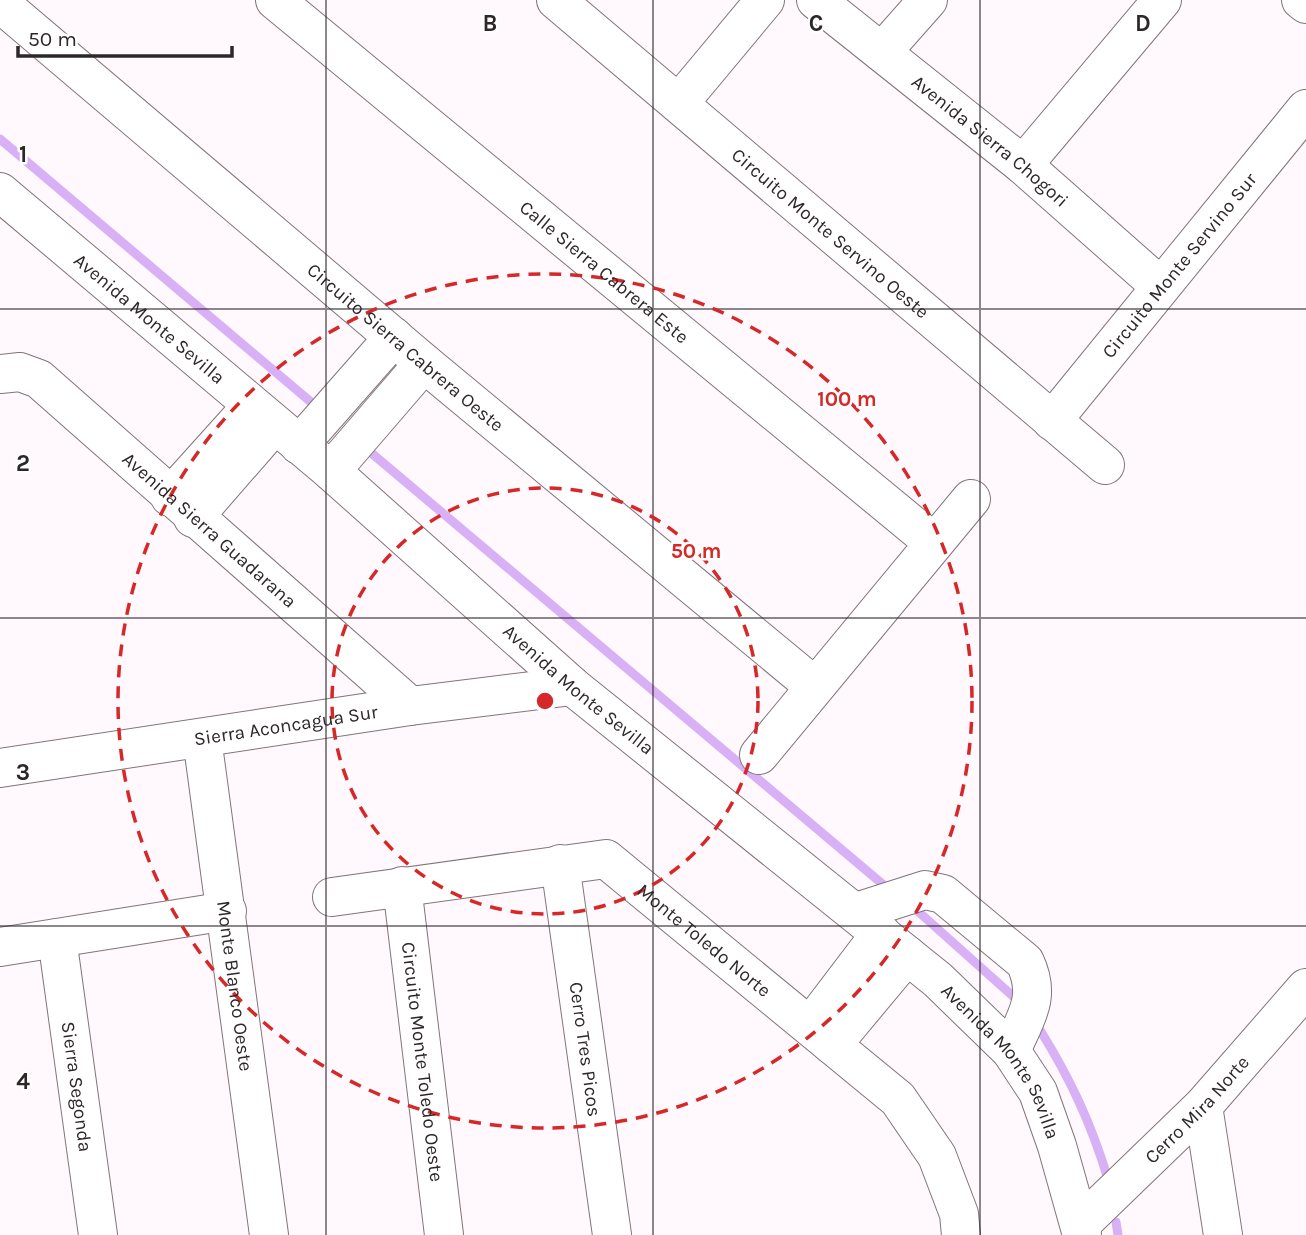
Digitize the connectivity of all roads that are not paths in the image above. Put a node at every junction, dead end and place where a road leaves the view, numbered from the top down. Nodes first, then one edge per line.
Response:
1 (275, 0) edge
2 (556, 0) edge
3 (765, 0) edge
4 (816, 0) edge
5 (928, 0) edge
6 (1162, 0) edge
7 (1301, 0) edge
8 (0, 3) edge
9 (1306, 4) edge
10 (882, 52) junction
11 (680, 102) junction
12 (1306, 109) edge
13 (1023, 165) junction
14 (0, 192) edge
15 (1160, 286) junction
16 (394, 337) junction
17 (424, 363) junction
18 (0, 374) edge
19 (1052, 421) junction
20 (275, 426) junction
21 (1105, 465) dead end
22 (331, 471) junction
23 (971, 499) dead end
24 (181, 507) junction
25 (933, 542) junction
26 (572, 686) junction
27 (814, 686) junction
28 (410, 706) junction
29 (202, 738) junction
30 (759, 755) dead end
31 (0, 768) edge
32 (560, 864) junction
33 (402, 886) junction
34 (332, 897) dead end
35 (227, 911) junction
36 (881, 933) junction
37 (57, 938) junction
38 (0, 947) edge
39 (1306, 988) edge
40 (821, 1035) junction
41 (1011, 1051) junction
42 (1203, 1106) junction
43 (1081, 1230) edge
44 (98, 1235) edge
45 (269, 1235) edge
46 (444, 1235) edge
47 (612, 1235) edge
48 (961, 1235) edge
49 (1223, 1235) edge

1 - 25 street, Calle Sierra Cabrera Este
2 - 11 street, Circuito Monte Servino Oeste
3 - 11 street
4 - 10 street, Avenida Sierra Chogori
5 - 10 street
6 - 13 street
7 - 9 street
8 - 16 street, Circuito Sierra Cabrera Oeste
10 - 13 street, Avenida Sierra Chogori
11 - 19 street, Circuito Monte Servino Oeste
12 - 15 street, Circuito Monte Servino Sur
13 - 15 street, Avenida Sierra Chogori
14 - 20 street, Avenida Monte Sevilla
15 - 19 street, Circuito Monte Servino Sur
16 - 17 street, Circuito Sierra Cabrera Oeste
16 - 20 street
17 - 22 street
17 - 27 street, Circuito Sierra Cabrera Oeste
18 - 24 street, Avenida Sierra Guadarana
19 - 21 street, Circuito Monte Servino Oeste
20 - 22 street, Avenida Monte Sevilla
20 - 24 street
22 - 26 street, Avenida Monte Sevilla
23 - 25 street
24 - 28 street, Avenida Sierra Guadarana
25 - 27 street
26 - 28 street, Sierra Aconcagua Sur
26 - 36 street, Avenida Monte Sevilla
27 - 30 street
28 - 29 street, Sierra Aconcagua Sur
29 - 31 street, Sierra Aconcagua Sur
29 - 35 street, Monte Blanco Oeste
32 - 33 street, Monte Toledo Norte
32 - 40 street, Monte Toledo Norte
32 - 47 street, Cerro Tres Picos
33 - 34 street, Monte Toledo Norte
33 - 46 street, Circuito Monte Toledo Oeste
35 - 37 street
35 - 45 street, Monte Blanco Oeste
36 - 40 street
36 - 41 street, Avenida Monte Sevilla
36 - 41 street
37 - 38 street
37 - 44 street, Sierra Segonda
39 - 42 street, Cerro Mira Norte
40 - 48 street, Monte Toledo Norte
41 - 43 street, Avenida Monte Sevilla
42 - 43 street, Cerro Mira Norte
42 - 49 street

